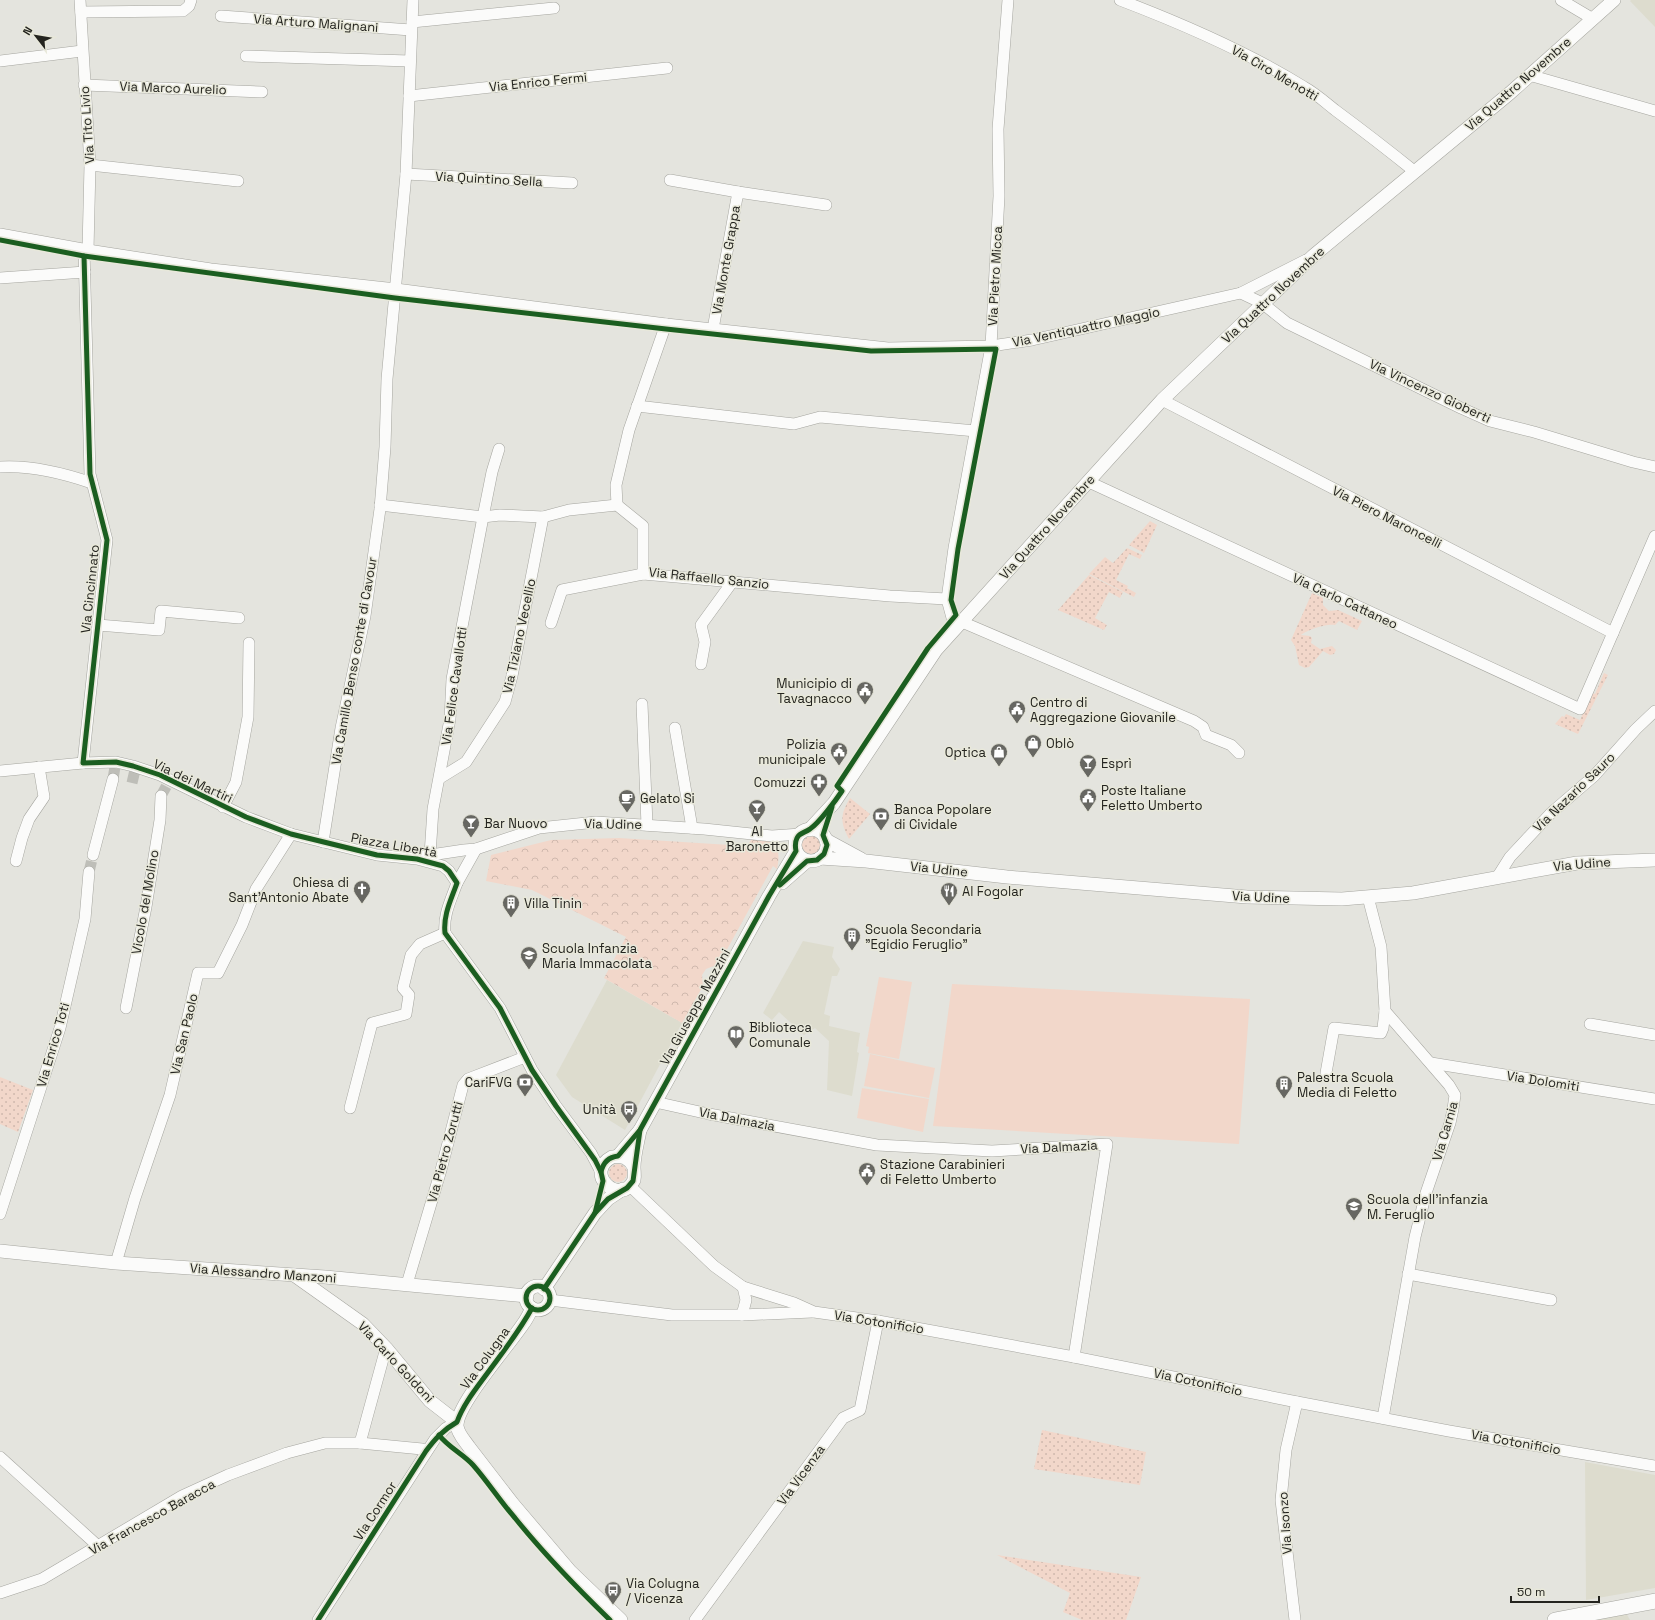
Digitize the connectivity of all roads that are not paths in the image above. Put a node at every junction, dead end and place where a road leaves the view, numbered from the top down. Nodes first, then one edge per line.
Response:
1 (80, 0) edge
2 (191, 0) edge
3 (413, 0) edge
4 (1008, 0) edge
5 (1120, 0) edge
6 (1561, 0) edge
7 (1614, 0) edge
8 (554, 8) dead end
9 (81, 12) junction
10 (220, 16) dead end
11 (1592, 19) junction
12 (412, 26) junction
13 (82, 51) junction
14 (246, 56) dead end
15 (0, 61) edge
16 (410, 61) junction
17 (667, 68) dead end
18 (1529, 75) junction
19 (84, 85) junction
20 (262, 92) dead end
21 (409, 96) junction
22 (1655, 112) edge
23 (90, 165) junction
24 (1414, 171) junction
25 (406, 174) junction
26 (670, 180) dead end
27 (238, 181) dead end
28 (572, 183) dead end
29 (738, 192) junction
30 (826, 205) dead end
31 (0, 234) edge
32 (86, 250) junction
33 (1313, 256) junction
34 (85, 272) junction
35 (0, 278) edge
36 (396, 289) junction
37 (1241, 293) junction
38 (1262, 303) junction
39 (666, 324) junction
40 (713, 329) junction
41 (991, 346) junction
42 (1162, 400) junction
43 (637, 406) junction
44 (976, 431) junction
45 (499, 449) dead end
46 (0, 467) edge
47 (1655, 467) edge
48 (1089, 482) junction
49 (92, 483) junction
50 (380, 505) junction
51 (617, 505) junction
52 (543, 517) junction
53 (482, 518) junction
54 (1655, 536) edge
55 (643, 574) junction
56 (733, 581) junction
57 (947, 599) junction
58 (239, 618) dead end
59 (551, 623) dead end
60 (98, 625) junction
61 (958, 625) junction
62 (1613, 632) junction
63 (249, 642) dead end
64 (701, 664) dead end
65 (642, 704) dead end
66 (1655, 711) edge
67 (675, 728) dead end
68 (1239, 753) dead end
69 (83, 763) junction
70 (39, 767) junction
71 (0, 771) edge
72 (440, 778) junction
73 (113, 779) tunnel mouth
74 (160, 796) tunnel mouth
75 (834, 803) junction
76 (223, 807) junction
77 (647, 825) junction
78 (692, 828) junction
79 (805, 832) junction
80 (291, 834) junction
81 (824, 837) junction
82 (323, 842) junction
83 (476, 849) junction
84 (796, 851) junction
85 (93, 855) tunnel mouth
86 (430, 855) junction
87 (417, 858) junction
88 (814, 859) junction
89 (16, 860) dead end
90 (1655, 860) edge
91 (866, 861) junction
92 (89, 872) tunnel mouth
93 (1498, 876) junction
94 (458, 883) junction
95 (769, 896) junction
96 (1368, 897) junction
97 (445, 933) junction
98 (126, 1008) dead end
99 (1385, 1011) junction
100 (1590, 1024) dead end
101 (1655, 1035) edge
102 (525, 1058) junction
103 (1431, 1063) junction
104 (1326, 1073) dead end
105 (1655, 1099) edge
106 (655, 1102) junction
107 (350, 1108) dead end
108 (640, 1130) junction
109 (618, 1156) junction
110 (634, 1167) junction
111 (602, 1177) junction
112 (626, 1187) junction
113 (595, 1213) junction
114 (0, 1214) edge
115 (0, 1251) edge
116 (116, 1263) junction
117 (1408, 1274) junction
118 (294, 1275) junction
119 (407, 1284) junction
120 (743, 1287) junction
121 (547, 1294) junction
122 (527, 1296) junction
123 (1551, 1300) dead end
124 (532, 1308) junction
125 (814, 1312) junction
126 (742, 1315) junction
127 (878, 1321) junction
128 (386, 1348) junction
129 (1074, 1357) junction
130 (1297, 1402) junction
131 (1382, 1418) junction
132 (457, 1422) junction
133 (360, 1443) junction
134 (426, 1451) junction
135 (0, 1456) edge
136 (1655, 1466) edge
137 (98, 1546) junction
138 (0, 1593) edge
139 (1655, 1601) edge
140 (318, 1620) edge
141 (621, 1620) edge
142 (695, 1620) edge
143 (1295, 1620) edge
144 (1555, 1620) edge

1 - 9 street, Via Tito Livio
2 - 9 street
3 - 12 street
4 - 41 street, Via Pietro Micca
5 - 24 street, Via Ciro Menotti
6 - 11 street
7 - 11 street, Via Quattro Novembre
8 - 12 street, Via Arturo Malignani
9 - 13 street, Via Tito Livio
10 - 12 street, Via Arturo Malignani
11 - 18 street, Via Quattro Novembre
12 - 16 street
13 - 15 street
13 - 19 street, Via Tito Livio
14 - 16 street
16 - 21 street
17 - 21 street, Via Enrico Fermi
18 - 22 street
18 - 24 street, Via Quattro Novembre
19 - 20 street, Via Marco Aurelio
19 - 23 street, Via Tito Livio
21 - 25 street
23 - 27 street
23 - 32 street, Via Tito Livio
24 - 33 street, Via Quattro Novembre
25 - 28 street, Via Quintino Sella
25 - 36 street
26 - 29 street, Via Monte Grappa
29 - 30 street, Via Monte Grappa
29 - 40 street, Via Monte Grappa
31 - 32 street, Via Ventiquattro Maggio
32 - 34 street, Via Cincinnato
32 - 36 street, Via Ventiquattro Maggio
33 - 37 street, Via Ventiquattro Maggio
33 - 38 street, Via Quattro Novembre
34 - 35 street
34 - 49 street, Via Cincinnato
36 - 39 street, Via Ventiquattro Maggio
36 - 50 street, Via Camillo Benso conte di Cavour
37 - 38 street
37 - 41 street, Via Ventiquattro Maggio
38 - 42 street, Via Quattro Novembre
38 - 47 street, Via Vincenzo Gioberti
39 - 40 street, Via Ventiquattro Maggio
39 - 43 street
40 - 41 street, Via Ventiquattro Maggio
41 - 44 street, Via Pietro Micca
42 - 48 street, Via Quattro Novembre
42 - 62 street, Via Piero Maroncelli
43 - 44 street
43 - 51 street
44 - 57 street, Via Pietro Micca
45 - 53 street, Via Felice Cavallotti
46 - 49 street
48 - 61 street, Via Quattro Novembre
48 - 62 street, Via Carlo Cattaneo
49 - 60 street, Via Cincinnato
50 - 53 street
50 - 82 street, Via Camillo Benso conte di Cavour
51 - 52 street
51 - 55 street, Via Raffaello Sanzio
52 - 53 street
52 - 72 street, Via Tiziano Vecellio
53 - 72 street, Via Felice Cavallotti
54 - 62 street
55 - 56 street, Via Raffaello Sanzio
55 - 59 street
56 - 57 street, Via Raffaello Sanzio
56 - 64 street
57 - 61 street
58 - 60 street
60 - 69 street, Via Cincinnato
61 - 68 street
61 - 75 street, Via Quattro Novembre
63 - 76 street
65 - 77 street
66 - 93 street, Via Nazario Sauro
67 - 78 street
69 - 70 street, Via dei Martiri
69 - 76 street, Via dei Martiri
70 - 71 street, Via dei Martiri
70 - 89 street
72 - 86 street, Via Felice Cavallotti
73 - 85 street
74 - 98 street, Vicolo del Molino
75 - 79 street
75 - 81 street
76 - 80 street, Via dei Martiri
77 - 78 street, Via Udine
77 - 83 street, Via Udine
78 - 79 street, Via Udine
79 - 81 street
79 - 84 street
80 - 82 street, Piazza Libertà
80 - 116 street, Via San Paolo
81 - 88 street
81 - 91 street, Via Udine
82 - 87 street, Piazza Libertà
83 - 86 street, Piazza Libertà
83 - 94 street
84 - 88 street
84 - 95 street, Via Giuseppe Mazzini
86 - 87 street, Piazza Libertà
87 - 94 street, Piazza Libertà
88 - 91 street, Via Udine
88 - 95 street, Via Giuseppe Mazzini
90 - 93 street, Via Udine
91 - 96 street, Via Udine
92 - 114 street, Via Enrico Toti
93 - 96 street, Via Udine
94 - 97 street
95 - 106 street, Via Giuseppe Mazzini
96 - 99 street
97 - 102 street
97 - 107 street
99 - 103 street, Via Carnia
99 - 104 street
100 - 101 street
102 - 111 street
102 - 119 street, Via Pietro Zorutti
103 - 105 street, Via Dolomiti
103 - 117 street, Via Carnia
106 - 108 street, Via Giuseppe Mazzini
106 - 129 street, Via Dalmazia
108 - 109 street
108 - 110 street
109 - 110 street
109 - 111 street
110 - 112 street
111 - 112 street
111 - 113 street
112 - 113 street
112 - 120 street, Via Cotonificio
113 - 121 street
115 - 116 street, Via Alessandro Manzoni
116 - 118 street, Via Alessandro Manzoni
117 - 123 street
117 - 131 street, Via Carnia
118 - 119 street, Via Alessandro Manzoni
118 - 128 street, Via Carlo Goldoni
119 - 122 street, Via Alessandro Manzoni
120 - 125 street, Via Cotonificio
120 - 126 street
121 - 122 street
121 - 124 street
121 - 126 street
122 - 124 street
124 - 132 street, Via Colugna
125 - 126 street
125 - 127 street, Via Cotonificio
127 - 129 street, Via Cotonificio
127 - 142 street, Via Vicenza
128 - 132 street, Via Carlo Goldoni
128 - 133 street
129 - 130 street, Via Cotonificio
130 - 131 street, Via Cotonificio
130 - 143 street, Via Isonzo
131 - 136 street, Via Cotonificio
132 - 134 street, Via Cormor
132 - 141 street
133 - 134 street, Via Francesco Baracca
133 - 137 street, Via Francesco Baracca
134 - 140 street, Via Cormor
135 - 137 street
137 - 138 street, Via Francesco Baracca
139 - 144 main road

